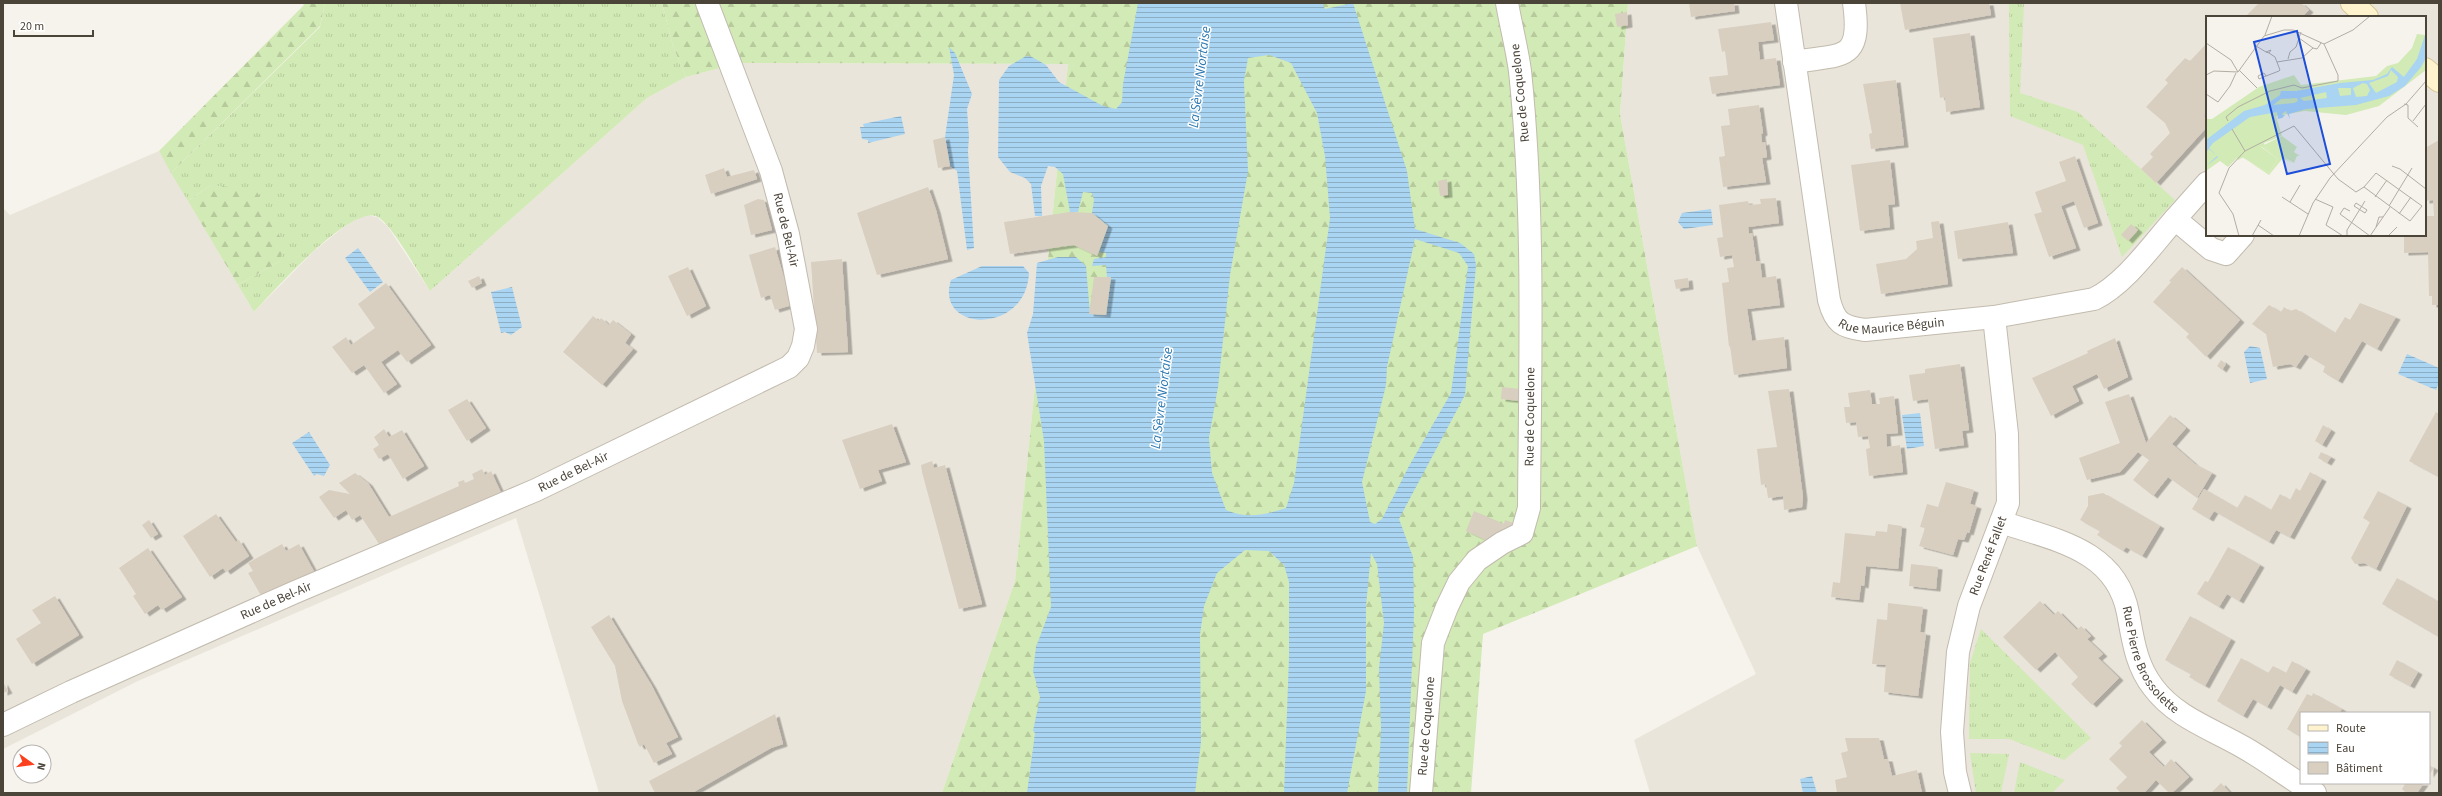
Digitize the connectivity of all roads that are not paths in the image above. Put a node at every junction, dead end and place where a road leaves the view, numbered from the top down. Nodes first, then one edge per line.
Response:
1 (707, 3) edge
2 (1507, 3) edge
3 (1786, 3) edge
4 (1854, 3) edge
5 (1794, 62) junction
6 (2426, 69) edge
7 (2439, 81) edge
8 (2206, 184) edge
9 (2175, 219) junction
10 (2242, 236) edge
11 (1994, 317) junction
12 (2001, 522) junction
13 (3, 725) edge
14 (2311, 792) edge
15 (1421, 793) edge
16 (1960, 793) edge

1 - 13 street, Rue de Bel-Air
2 - 15 street, Rue de Coquelone
3 - 5 street, Rue Maurice Béguin
4 - 5 street
5 - 11 street, Rue Maurice Béguin
6 - 7 street
8 - 9 street, Rue Maurice Béguin
9 - 10 street
9 - 11 street, Rue Maurice Béguin
11 - 12 street, Rue René Fallet
12 - 14 street, Rue Pierre Brossolette
12 - 16 street, Rue René Fallet

